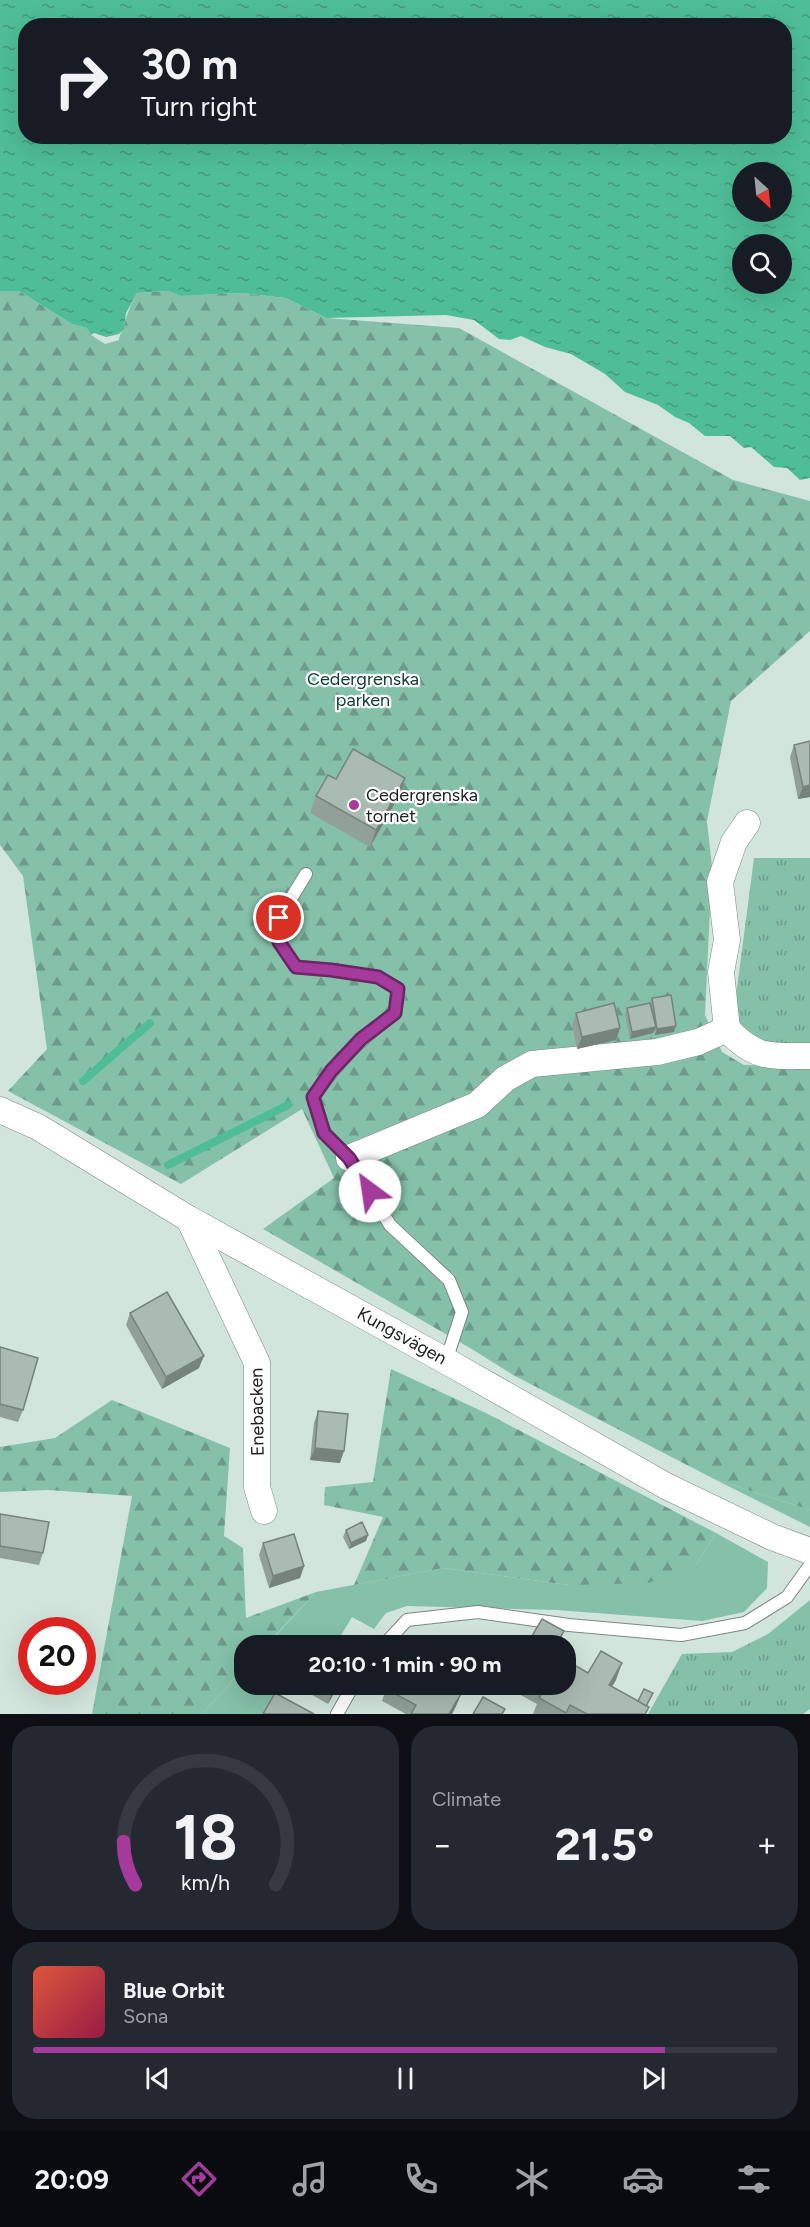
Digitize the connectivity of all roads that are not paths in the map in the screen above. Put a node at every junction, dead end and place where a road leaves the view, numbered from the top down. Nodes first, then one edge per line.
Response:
1 (747, 823) dead end
2 (306, 874) dead end
3 (727, 1029) junction
4 (810, 1056) edge
5 (0, 1110) edge
6 (349, 1158) junction
7 (189, 1220) junction
8 (446, 1361) junction
9 (264, 1511) dead end
10 (810, 1551) edge
11 (810, 1565) edge
12 (393, 1635) edge
13 (348, 1695) edge
14 (337, 1714) edge

1 - 3 street
2 - 6 lane
3 - 4 street
3 - 6 street
5 - 7 street, Kungsvägen
6 - 8 lane
7 - 8 street, Kungsvägen
7 - 9 street, Enebacken
8 - 10 street, Kungsvägen
11 - 12 lane
13 - 14 lane

